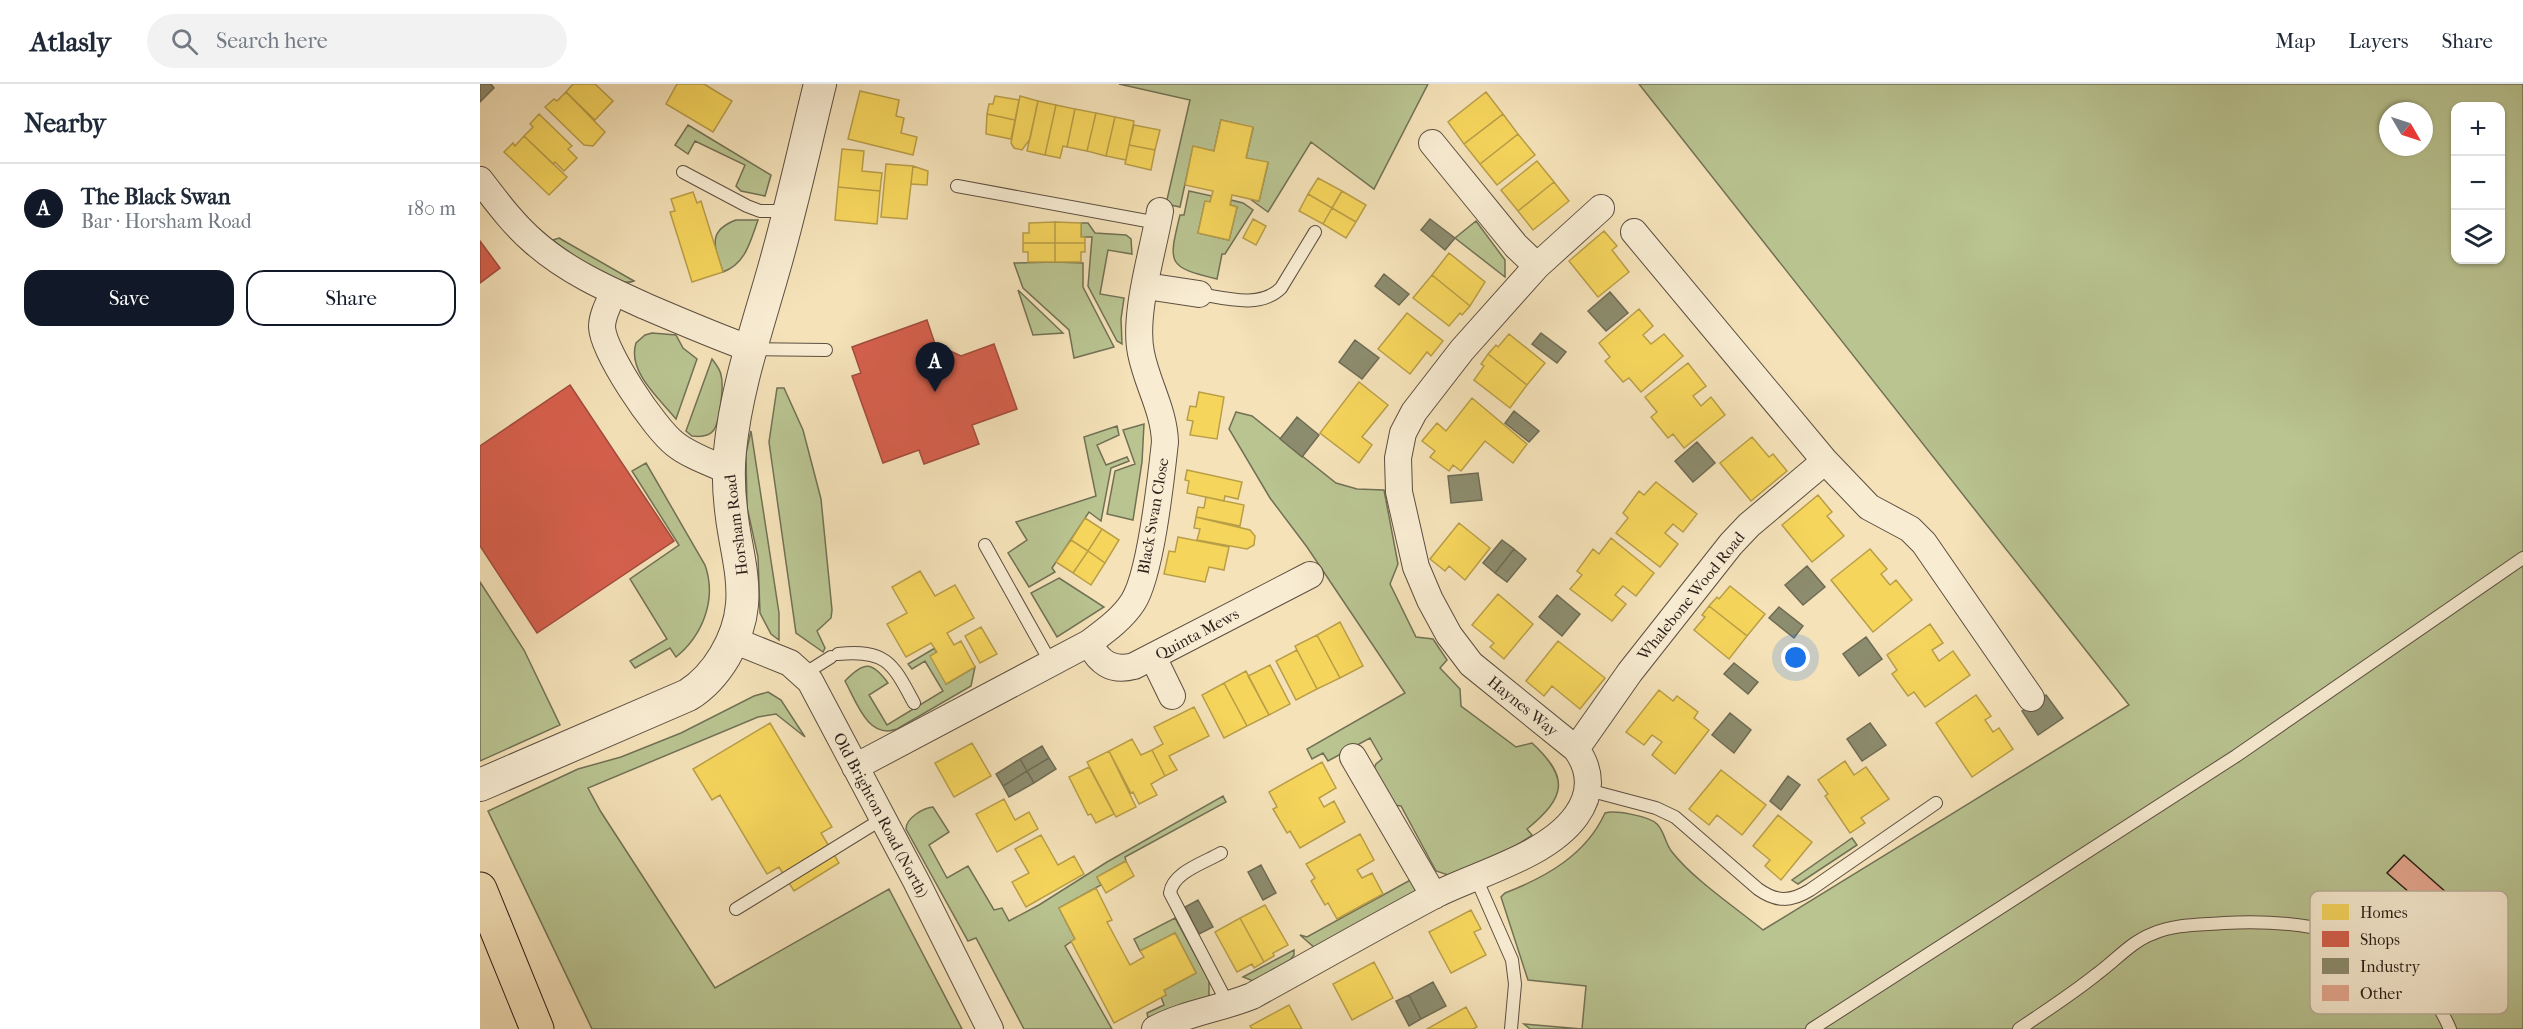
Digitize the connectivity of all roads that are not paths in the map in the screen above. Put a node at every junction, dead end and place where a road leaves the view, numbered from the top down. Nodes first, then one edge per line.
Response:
1 (820, 84) edge
2 (1432, 143) dead end
3 (683, 172) dead end
4 (480, 180) edge
5 (957, 186) dead end
6 (1601, 208) dead end
7 (789, 211) junction
8 (1159, 217) joint
9 (1315, 232) dead end
10 (1634, 232) dead end
11 (1536, 266) junction
12 (1146, 286) junction
13 (614, 292) junction
14 (1199, 294) joint
15 (751, 349) junction
16 (826, 350) dead end
17 (1825, 460) junction
18 (729, 471) junction
19 (985, 545) dead end
20 (2523, 558) edge
21 (1310, 575) dead end
22 (733, 640) junction
23 (1089, 643) junction
24 (1153, 657) junction
25 (1051, 663) junction
26 (804, 674) junction
27 (1172, 696) dead end
28 (2031, 698) dead end
29 (914, 704) dead end
30 (1575, 749) junction
31 (1353, 757) dead end
32 (855, 767) junction
33 (480, 785) edge
34 (1588, 790) junction
35 (1936, 803) dead end
36 (882, 819) junction
37 (1221, 853) dead end
38 (1476, 879) junction
39 (480, 889) edge
40 (1434, 896) junction
41 (736, 909) dead end
42 (2310, 927) edge
43 (1229, 1006) junction
44 (2441, 1014) edge
45 (537, 1029) edge
46 (990, 1029) edge
47 (1155, 1029) edge
48 (1511, 1029) edge
49 (1812, 1029) edge
50 (2019, 1029) edge
51 (2450, 1029) edge

1 - 7 street, Horsham Road
2 - 11 street
3 - 7 lane
4 - 13 street
5 - 8 lane
6 - 11 street, Haynes Way
7 - 15 street, Horsham Road
8 - 12 street, Black Swan Close
9 - 14 lane
10 - 17 street
11 - 30 street, Haynes Way
12 - 14 street
12 - 23 street, Black Swan Close
13 - 15 street
13 - 18 street
15 - 16 lane
15 - 18 street, Horsham Road
17 - 28 street
17 - 30 street, Whalebone Wood Road
18 - 22 street, Horsham Road
19 - 25 lane
20 - 49 lane
21 - 24 street, Quinta Mews
22 - 26 street, Old Brighton Road (North)
22 - 33 street, Horsham Road
23 - 24 street, Quinta Mews
23 - 25 street, Black Swan Close
24 - 27 street
25 - 32 street, Black Swan Close
26 - 29 lane
26 - 32 street, Old Brighton Road (North)
30 - 34 street, Haynes Way
31 - 40 street
32 - 36 street, Old Brighton Road (North)
34 - 35 lane
34 - 38 street
36 - 41 lane
36 - 46 street, Old Brighton Road (North)
37 - 43 lane
38 - 40 street
38 - 48 lane
39 - 45 highway
40 - 43 street
42 - 50 lane
43 - 47 street
44 - 51 lane

